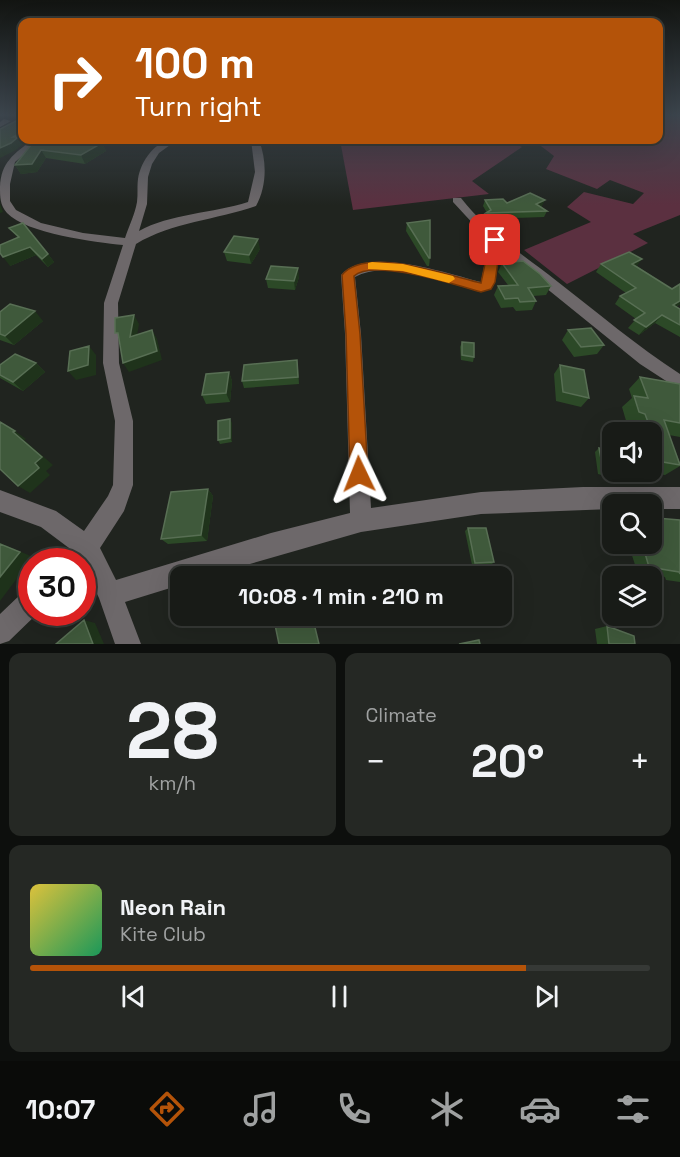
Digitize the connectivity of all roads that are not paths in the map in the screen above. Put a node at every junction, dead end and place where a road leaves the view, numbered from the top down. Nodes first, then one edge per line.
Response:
1 (32, 145) edge
2 (165, 145) edge
3 (257, 145) edge
4 (457, 200) dead end
5 (12, 212) junction
6 (0, 217) edge
7 (495, 240) junction
8 (130, 242) junction
9 (680, 383) edge
10 (680, 498) edge
11 (0, 501) edge
12 (361, 521) junction
13 (75, 548) edge
14 (84, 548) edge
15 (96, 575) edge
16 (110, 594) junction
17 (18, 615) edge
18 (0, 632) edge
19 (128, 644) edge

1 - 5 street
2 - 8 street
3 - 8 street
4 - 7 street
5 - 6 street
5 - 8 street
7 - 9 street
7 - 12 street
8 - 14 street
10 - 12 street
11 - 13 street
12 - 16 street
15 - 16 street
16 - 19 street
17 - 18 street

